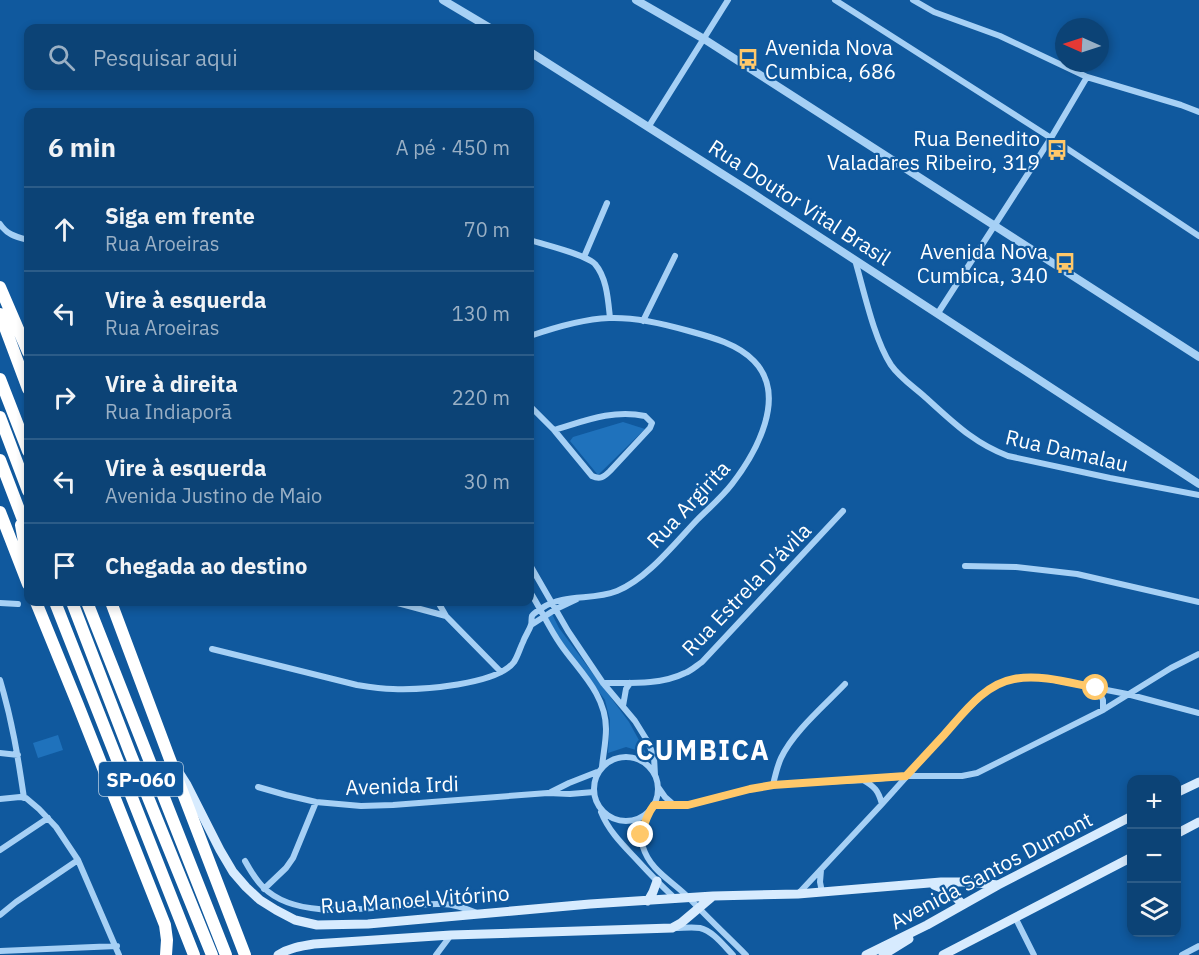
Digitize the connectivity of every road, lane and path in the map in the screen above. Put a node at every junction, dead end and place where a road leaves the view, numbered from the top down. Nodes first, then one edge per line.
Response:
1 (443, 0) edge
2 (636, 0) edge
3 (728, 0) edge
4 (835, 0) edge
5 (913, 0) edge
6 (483, 24) edge
7 (704, 39) junction
8 (534, 54) edge
9 (1087, 77) junction
10 (1199, 112) edge
11 (649, 126) junction
12 (1051, 138) junction
13 (607, 203) dead end
14 (0, 224) edge
15 (995, 226) junction
16 (1199, 236) edge
17 (24, 239) edge
18 (534, 241) edge
19 (675, 256) dead end
20 (584, 257) junction
21 (855, 259) junction
22 (0, 287) edge
23 (938, 313) junction
24 (0, 314) edge
25 (610, 318) junction
26 (643, 321) junction
27 (534, 335) edge
28 (24, 343) edge
29 (1199, 357) edge
30 (24, 378) edge
31 (0, 379) edge
32 (534, 410) edge
33 (0, 417) edge
34 (554, 430) junction
35 (24, 441) edge
36 (0, 460) edge
37 (24, 480) edge
38 (1199, 483) edge
39 (1199, 495) edge
40 (17, 504) junction
41 (843, 511) dead end
42 (1, 516) edge
43 (24, 522) edge
44 (24, 542) edge
45 (965, 566) dead end
46 (534, 572) edge
47 (24, 574) edge
48 (534, 599) edge
49 (577, 599) junction
50 (551, 602) junction
51 (1199, 602) edge
52 (0, 603) edge
53 (18, 604) dead end
54 (39, 606) edge
55 (57, 606) edge
56 (74, 606) edge
57 (89, 606) edge
58 (112, 606) edge
59 (409, 606) edge
60 (440, 606) edge
61 (540, 609) junction
62 (556, 609) junction
63 (446, 616) junction
64 (544, 617) junction
65 (531, 626) junction
66 (212, 649) dead end
67 (1199, 654) edge
68 (501, 672) junction
69 (0, 680) edge
70 (603, 683) junction
71 (630, 683) junction
72 (845, 684) dead end
73 (1096, 688) junction
74 (1127, 694) junction
75 (623, 706) junction
76 (1103, 710) junction
77 (1199, 713) edge
78 (0, 753) edge
79 (18, 755) junction
80 (169, 757) junction
81 (600, 769) junction
82 (655, 775) junction
83 (906, 776) junction
84 (863, 780) junction
85 (1199, 782) edge
86 (773, 785) junction
87 (258, 787) dead end
88 (658, 787) junction
89 (1181, 791) edge
90 (594, 792) junction
91 (548, 793) junction
92 (24, 798) junction
93 (0, 799) edge
94 (316, 802) junction
95 (882, 804) junction
96 (598, 806) junction
97 (675, 806) junction
98 (652, 808) junction
99 (48, 818) junction
100 (1127, 818) edge
101 (1199, 822) edge
102 (1181, 831) edge
103 (0, 850) edge
104 (1127, 859) edge
105 (78, 860) junction
106 (244, 861) dead end
107 (821, 870) junction
108 (657, 881) junction
109 (928, 884) junction
110 (998, 885) junction
111 (264, 889) junction
112 (822, 892) junction
113 (798, 894) junction
114 (713, 896) junction
115 (689, 898) junction
116 (676, 899) junction
117 (648, 901) junction
118 (962, 904) junction
119 (698, 909) junction
120 (478, 913) junction
121 (0, 915) edge
122 (1015, 917) junction
123 (927, 925) junction
124 (672, 928) junction
125 (451, 935) junction
126 (117, 946) junction
127 (1199, 946) edge
128 (0, 951) edge
129 (120, 955) edge
130 (166, 955) edge
131 (194, 955) edge
132 (212, 955) edge
133 (226, 955) edge
134 (246, 955) edge
135 (278, 955) edge
136 (436, 955) edge
137 (734, 955) edge
138 (746, 955) edge
139 (866, 955) edge
140 (883, 955) edge
141 (943, 955) edge
142 (1034, 955) edge
143 (1182, 955) edge

1 - 6 street
2 - 7 street
3 - 7 street
4 - 12 street
5 - 9 street
7 - 11 street
7 - 15 street
8 - 11 street, Rua Doutor Vital Brasil
9 - 10 street
9 - 12 street
11 - 21 street, Rua Doutor Vital Brasil
12 - 15 street
12 - 16 street
13 - 20 street
14 - 17 street
15 - 23 street
15 - 29 street
18 - 20 street
19 - 26 street
20 - 25 street
21 - 23 street, Rua Doutor Vital Brasil
21 - 39 street, Rua Damalau
22 - 28 highway
23 - 38 street, Rua Doutor Vital Brasil
24 - 30 highway
25 - 26 street, Rua Argirita
25 - 27 street, Rua Argirita
26 - 49 street, Rua Argirita
31 - 35 highway
32 - 34 street
33 - 37 highway
34 - 34 street
36 - 40 highway
40 - 43 highway
40 - 44 highway
41 - 71 street, Rua Estrela D'ávila
42 - 47 highway
45 - 51 street
46 - 50 street
48 - 61 street
49 - 50 street, Rua Argirita
49 - 62 street, Rua Argirita
50 - 61 street, Rua Argirita
50 - 62 street
52 - 53 street
54 - 130 highway
55 - 131 highway, SP-060
56 - 132 highway, SP-060
57 - 133 highway, SP-060
58 - 80 highway, SP-060
59 - 63 street
60 - 63 street
61 - 64 street
61 - 65 street
62 - 64 street, Rua Argirita
62 - 70 street
63 - 68 street
64 - 65 street, Rua Argirita
64 - 81 street
65 - 68 street
66 - 68 street
67 - 74 street
69 - 79 street
70 - 71 street, Rua Estrela D'ávila
70 - 75 street
71 - 75 street
72 - 86 street
73 - 74 street
73 - 76 street
73 - 83 street
74 - 76 street
74 - 77 street
75 - 82 street
76 - 83 street
78 - 79 street
79 - 92 street
80 - 120 main road, Rua Manoel Vitórino
80 - 134 highway, SP-060
81 - 82 street
81 - 90 street
81 - 91 street, Avenida Irdi
82 - 88 street
83 - 84 street
83 - 95 street
84 - 86 street
84 - 95 street
85 - 89 main road
86 - 97 street
87 - 94 street, Avenida Irdi
88 - 97 street
88 - 98 street
90 - 91 street, Avenida Irdi
90 - 96 street
91 - 94 street, Avenida Irdi
92 - 93 street
92 - 99 street
94 - 111 street
95 - 107 street
96 - 98 street
96 - 108 street
97 - 98 street
98 - 115 street
99 - 103 street
99 - 105 street
100 - 110 main road, Avenida Santos Dumont
101 - 102 main road
104 - 122 main road
105 - 121 street
105 - 126 street
106 - 111 street
107 - 112 street
107 - 113 street
108 - 116 street
108 - 117 main road
109 - 110 main road, Rua Manoel Vitórino
109 - 112 main road, Rua Manoel Vitórino
109 - 118 main road, Rua Manoel Vitórino
110 - 118 main road, Avenida Santos Dumont
111 - 120 street
112 - 113 main road, Rua Manoel Vitórino
113 - 114 main road, Rua Manoel Vitórino
114 - 115 main road, Rua Manoel Vitórino
114 - 119 main road
115 - 116 main road, Rua Manoel Vitórino
115 - 119 street
116 - 117 main road, Rua Manoel Vitórino
117 - 120 main road, Rua Manoel Vitórino
118 - 123 main road, Avenida Santos Dumont
119 - 124 main road
119 - 138 street
122 - 141 main road
122 - 142 street
123 - 139 main road, Avenida Santos Dumont
123 - 140 main road
124 - 125 main road, Rua Manoel Vitórino
124 - 137 street, Rua Manoel Vitórino
125 - 135 main road, Rua Manoel Vitórino
125 - 136 street
126 - 128 street
126 - 129 street
127 - 143 street

